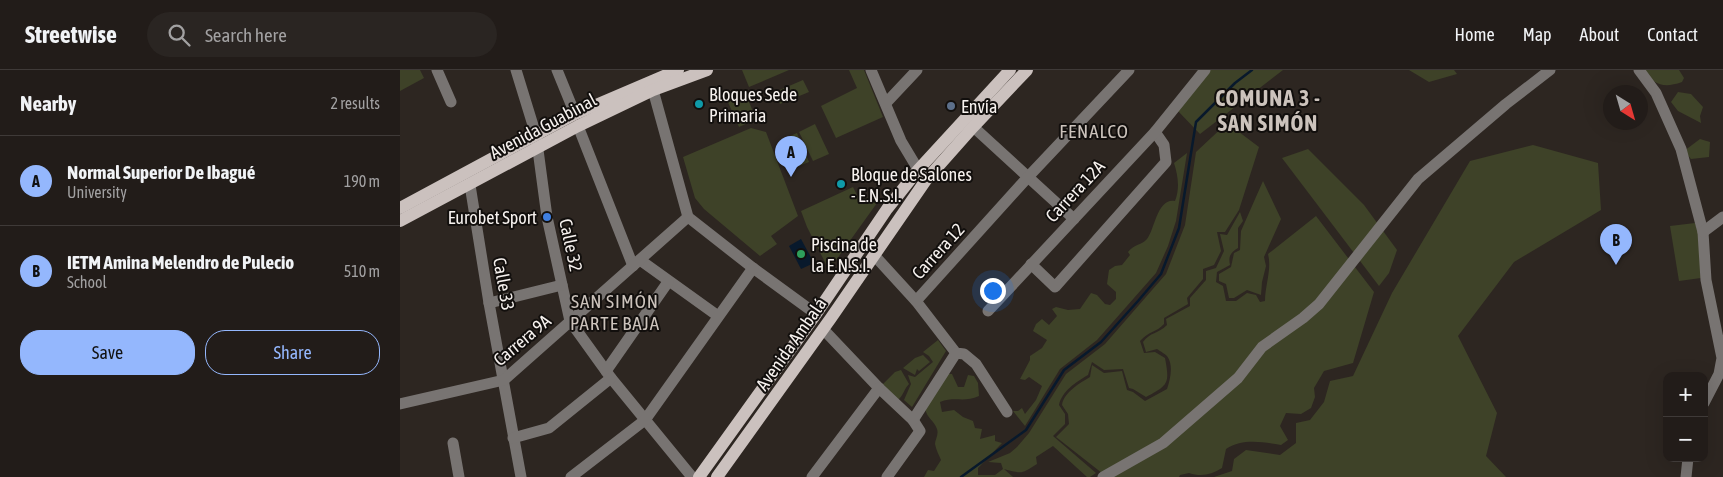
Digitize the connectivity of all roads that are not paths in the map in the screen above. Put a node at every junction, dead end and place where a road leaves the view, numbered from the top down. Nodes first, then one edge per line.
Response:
1 (437, 70) edge
2 (516, 70) edge
3 (557, 70) edge
4 (678, 70) edge
5 (707, 70) edge
6 (870, 70) edge
7 (917, 70) edge
8 (1010, 70) edge
9 (1027, 70) edge
10 (1129, 70) edge
11 (1205, 70) edge
12 (1550, 70) edge
13 (1639, 70) edge
14 (653, 90) junction
15 (451, 102) dead end
16 (886, 103) junction
17 (577, 120) junction
18 (969, 123) junction
19 (1155, 132) junction
20 (537, 141) junction
21 (922, 175) junction
22 (1028, 177) junction
23 (470, 185) junction
24 (400, 208) edge
25 (1723, 217) edge
26 (688, 218) junction
27 (1074, 219) junction
28 (400, 221) edge
29 (1703, 232) junction
30 (874, 255) junction
31 (636, 263) junction
32 (1031, 264) junction
33 (753, 268) junction
34 (668, 282) junction
35 (562, 285) junction
36 (916, 301) junction
37 (489, 303) junction
38 (988, 312) dead end
39 (816, 314) junction
40 (718, 316) junction
41 (570, 322) junction
42 (822, 329) junction
43 (956, 354) junction
44 (609, 374) junction
45 (504, 380) junction
46 (879, 388) junction
47 (1708, 395) edge
48 (400, 404) edge
49 (1007, 412) dead end
50 (645, 420) junction
51 (913, 420) junction
52 (513, 438) junction
53 (453, 443) dead end
54 (1688, 462) edge
55 (459, 477) edge
56 (521, 477) edge
57 (571, 477) edge
58 (692, 477) edge
59 (699, 477) edge
60 (717, 477) edge
61 (812, 477) edge
62 (887, 477) edge
63 (1104, 477) edge
64 (1686, 477) edge

1 - 15 street
2 - 20 street, Calle 32
3 - 17 street
4 - 17 main road, Avenida Guabinal
5 - 14 main road, Avenida Guabinal
6 - 16 street
7 - 16 street
8 - 18 main road, Avenida Ambalá
9 - 18 main road, Avenida Ambalá
10 - 22 street, Carrera 12
11 - 19 street, Carrera 12A
12 - 63 street
13 - 29 street
14 - 17 main road, Avenida Guabinal
14 - 26 street
16 - 21 street
17 - 20 main road, Avenida Guabinal
17 - 31 street
18 - 21 main road, Avenida Ambalá
18 - 22 street
19 - 27 street, Carrera 12A
19 - 32 street
20 - 23 main road, Avenida Guabinal
20 - 24 main road, Avenida Guabinal
20 - 35 street, Calle 32
21 - 30 main road, Avenida Ambalá
21 - 39 main road, Avenida Ambalá
22 - 27 street
22 - 36 street, Carrera 12
23 - 28 main road, Avenida Guabinal
23 - 37 street, Calle 33
25 - 29 street
26 - 31 street, Carrera 9A
26 - 33 street
27 - 32 street, Carrera 12A
29 - 47 street
30 - 36 street
30 - 42 main road, Avenida Ambalá
31 - 34 street
31 - 41 street, Carrera 9A
32 - 38 street, Carrera 12A
33 - 39 street
33 - 40 street
34 - 40 street
34 - 44 street
35 - 37 street
35 - 41 street, Calle 32
36 - 43 street
37 - 45 street, Calle 33
39 - 59 main road, Avenida Ambalá
40 - 50 street
41 - 44 street, Calle 32
41 - 45 street, Carrera 9A
42 - 46 street
42 - 60 main road, Avenida Ambalá
43 - 49 street
43 - 51 street
44 - 50 street, Calle 32
44 - 52 street
45 - 48 street, Carrera 9A
45 - 52 street, Calle 33
46 - 51 street
46 - 61 street
50 - 57 street
50 - 58 street, Calle 32
51 - 62 street
52 - 56 street, Calle 33
53 - 55 street
54 - 64 street

